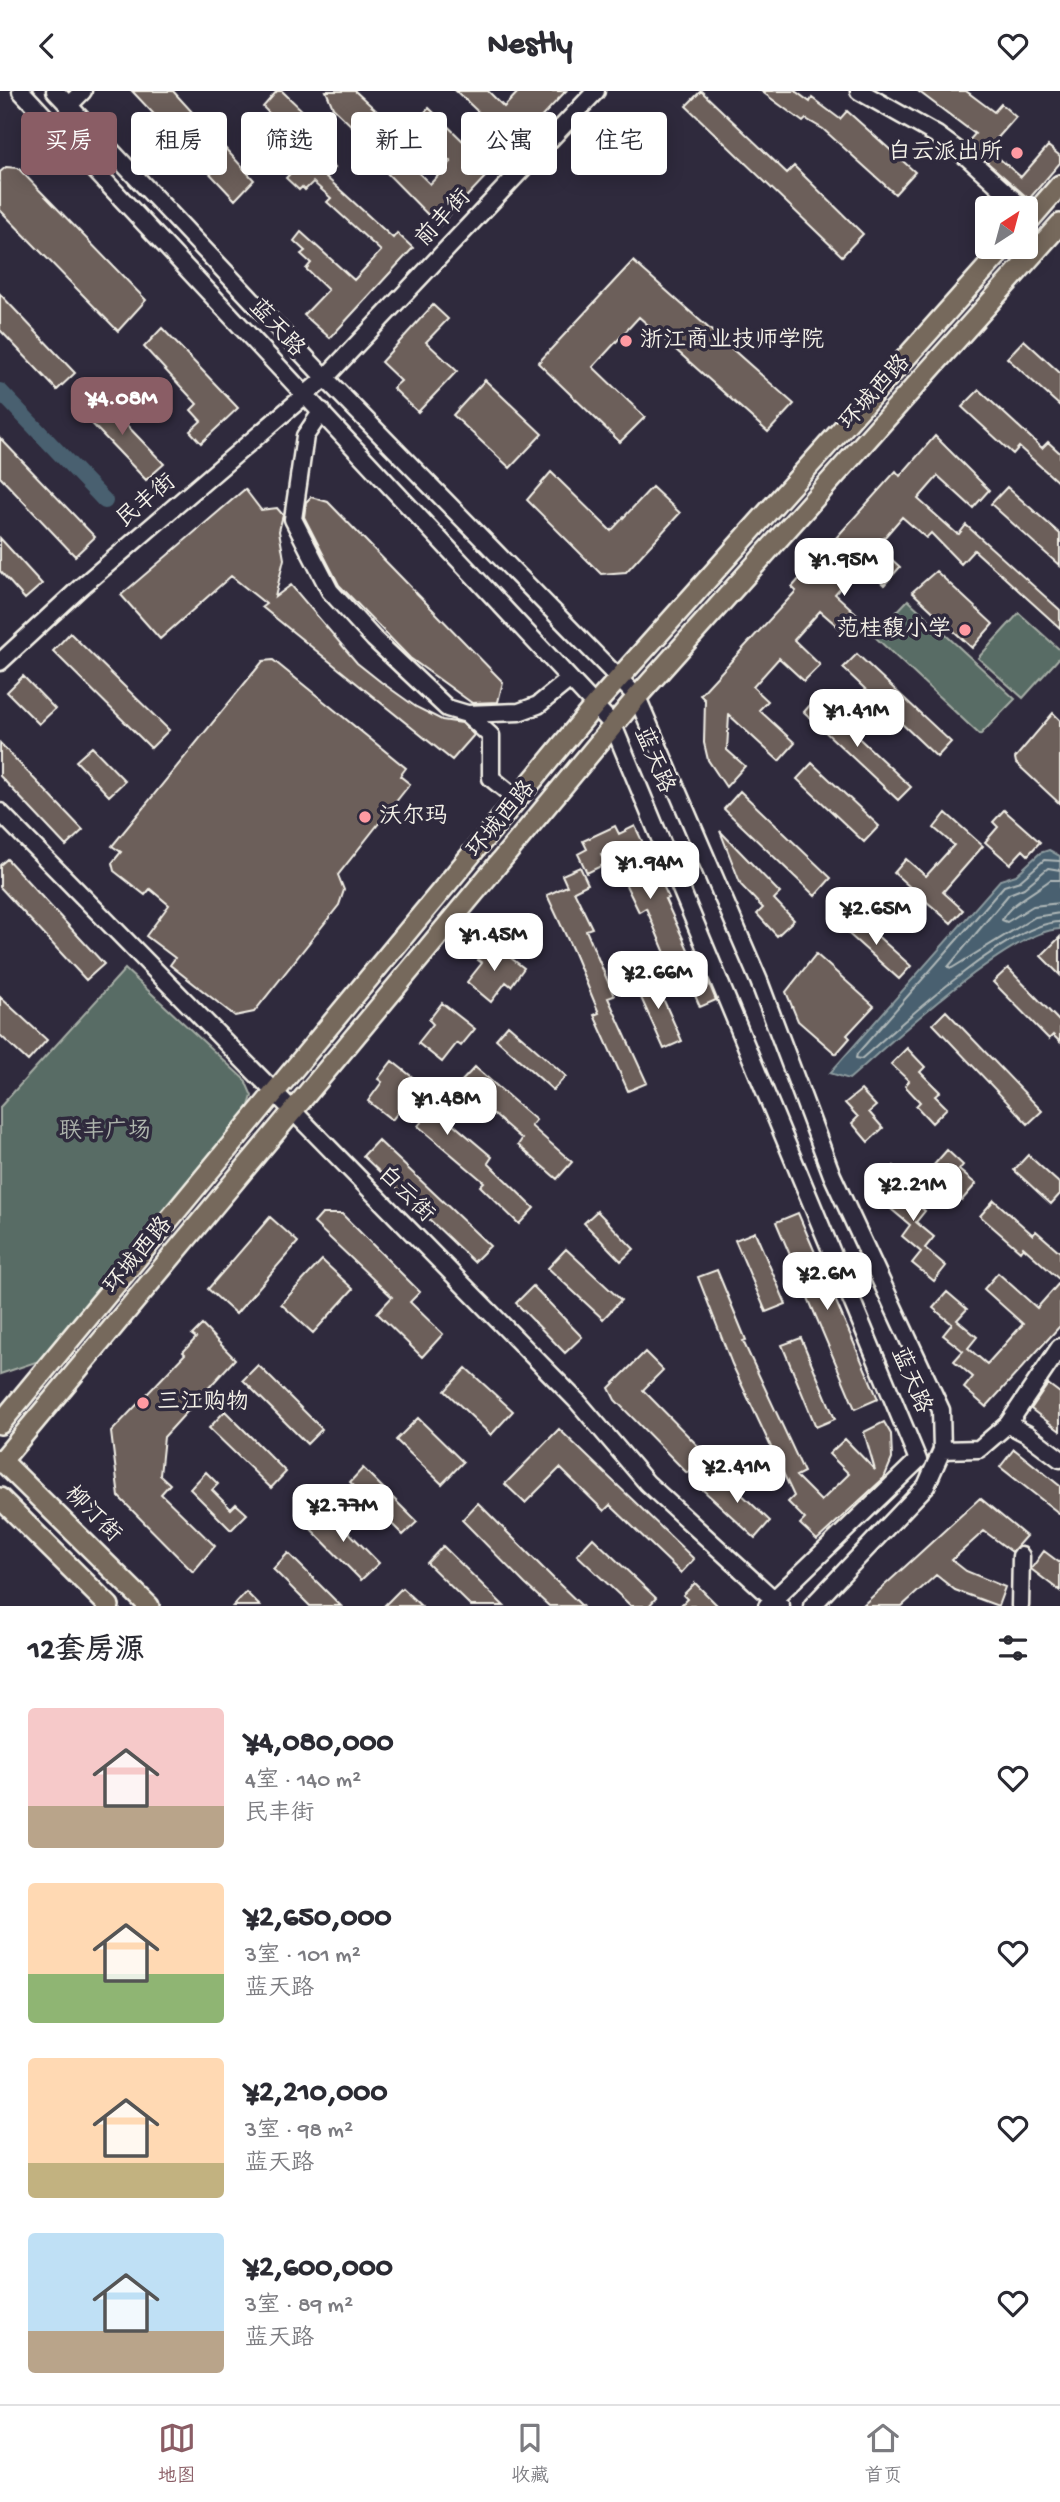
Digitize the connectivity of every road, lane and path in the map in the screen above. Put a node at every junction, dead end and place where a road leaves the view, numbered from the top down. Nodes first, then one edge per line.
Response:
1 (21, 91) edge
2 (55, 91) edge
3 (83, 91) edge
4 (596, 91) edge
5 (859, 91) edge
6 (68, 106) junction
7 (1060, 185) edge
8 (1007, 196) edge
9 (1038, 204) edge
10 (1060, 224) edge
11 (994, 259) edge
12 (325, 378) junction
13 (306, 394) junction
14 (322, 411) junction
15 (0, 662) edge
16 (570, 679) junction
17 (618, 679) junction
18 (637, 698) junction
19 (595, 705) junction
20 (467, 714) junction
21 (613, 725) junction
22 (517, 799) junction
23 (0, 812) edge
24 (274, 1094) junction
25 (291, 1111) junction
26 (1060, 1347) edge
27 (0, 1424) edge
28 (1008, 1424) junction
29 (942, 1450) junction
30 (1060, 1459) edge
31 (1, 1461) edge
32 (0, 1498) edge
33 (1021, 1556) dead end
34 (774, 1604) edge
35 (109, 1606) edge
36 (149, 1606) edge
37 (812, 1606) edge
38 (1020, 1606) edge

1 - 13 street, 蓝天路
2 - 6 street, 蓝天路
3 - 6 street
4 - 12 street, 前丰街
5 - 8 street
6 - 12 street, 蓝天路
7 - 9 main road
10 - 18 main road, 环城西路
11 - 17 main road, 环城西路
12 - 13 street, 民丰街
12 - 17 street, 蓝天路
13 - 14 street, 蓝天路
13 - 15 street, 民丰街
14 - 16 street, 蓝天路
14 - 20 street
16 - 19 street, 蓝天路
16 - 20 street
17 - 18 street, 蓝天路
17 - 19 main road, 环城西路
18 - 21 main road, 环城西路
18 - 29 street, 蓝天路
19 - 21 street, 蓝天路
19 - 22 main road, 环城西路
20 - 22 street
21 - 25 main road, 环城西路
21 - 34 street, 蓝天路
22 - 24 main road, 环城西路
23 - 24 street, 白云街
24 - 25 street, 白云街
24 - 27 main road, 环城西路
25 - 31 main road, 环城西路
25 - 34 street, 白云街
26 - 28 street
28 - 29 street
28 - 30 street
29 - 37 street, 蓝天路
31 - 36 main road, 柳汀街
32 - 35 main road
33 - 38 street

